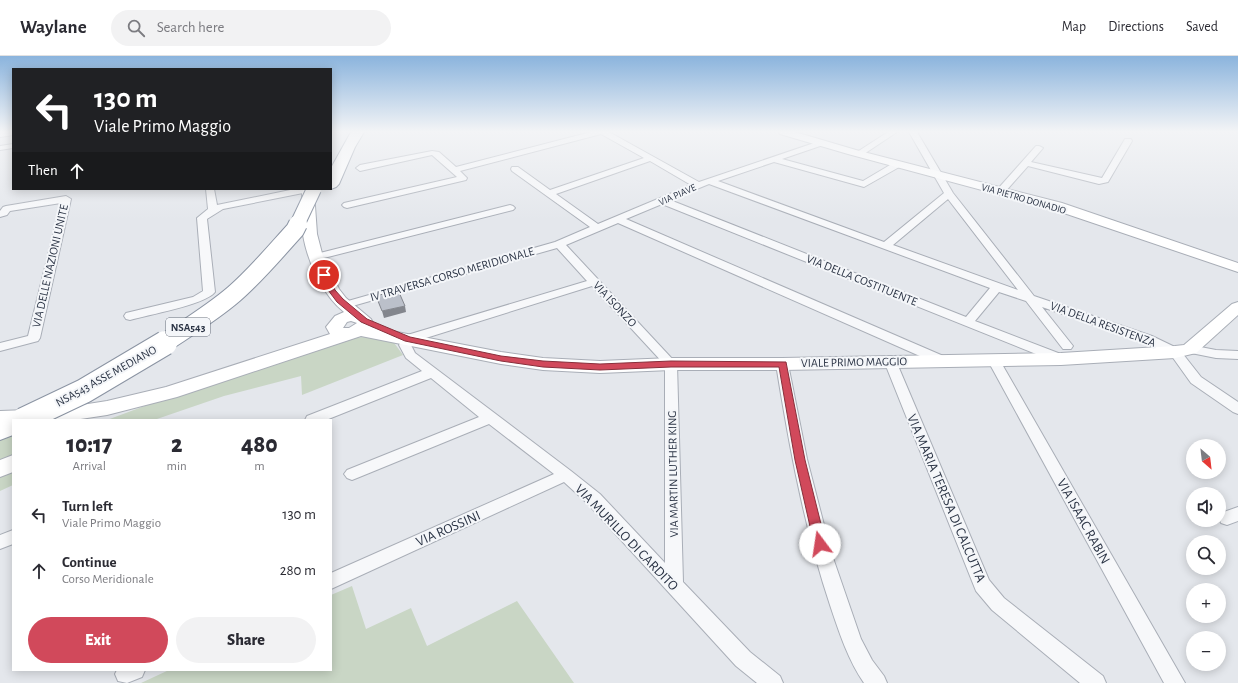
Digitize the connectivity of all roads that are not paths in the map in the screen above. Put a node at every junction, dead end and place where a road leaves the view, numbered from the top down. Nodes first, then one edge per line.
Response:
1 (341, 161) edge
2 (392, 161) edge
3 (444, 161) edge
4 (487, 161) edge
5 (642, 161) edge
6 (657, 161) edge
7 (767, 161) edge
8 (782, 161) edge
9 (887, 161) edge
10 (929, 161) edge
11 (1116, 161) edge
12 (1026, 163) joint
13 (898, 164) junction
14 (360, 168) dead end
15 (516, 169) dead end
16 (454, 170) junction
17 (935, 173) junction
18 (709, 181) junction
19 (332, 182) edge
20 (698, 185) junction
21 (210, 190) edge
22 (303, 190) edge
23 (308, 190) edge
24 (314, 190) edge
25 (328, 190) edge
26 (1001, 191) junction
27 (548, 194) junction
28 (949, 194) junction
29 (664, 200) junction
30 (347, 205) dead end
31 (510, 208) dead end
32 (213, 210) junction
33 (2, 214) edge
34 (618, 220) junction
35 (0, 224) edge
36 (597, 228) junction
37 (558, 244) junction
38 (886, 246) junction
39 (316, 257) junction
40 (1238, 268) edge
41 (594, 282) junction
42 (997, 287) junction
43 (1030, 298) junction
44 (345, 305) junction
45 (1238, 307) edge
46 (130, 316) dead end
47 (968, 322) junction
48 (351, 326) junction
49 (408, 339) junction
50 (0, 347) edge
51 (1182, 351) junction
52 (1064, 353) junction
53 (1238, 355) edge
54 (993, 359) junction
55 (890, 361) junction
56 (943, 361) junction
57 (671, 364) junction
58 (782, 364) junction
59 (433, 372) junction
60 (170, 392) junction
61 (1238, 409) edge
62 (0, 418) edge
63 (490, 418) junction
64 (25, 419) edge
65 (49, 419) edge
66 (102, 419) edge
67 (315, 419) edge
68 (12, 425) edge
69 (0, 431) edge
70 (12, 436) edge
71 (0, 442) edge
72 (12, 463) edge
73 (0, 469) edge
74 (352, 474) dead end
75 (566, 475) junction
76 (12, 537) edge
77 (0, 542) edge
78 (332, 581) edge
79 (674, 584) junction
80 (773, 683) edge
81 (877, 683) edge
82 (1096, 683) edge
83 (1175, 683) edge

1 - 19 highway
2 - 14 street
3 - 16 street
4 - 16 street
5 - 27 street
6 - 20 street
7 - 18 street, VIA PIAVE
8 - 13 street
9 - 13 street, VIA PIETRO DONADIO
10 - 17 street
11 - 12 street
12 - 26 street
13 - 17 street, VIA PIETRO DONADIO
15 - 27 street
16 - 30 street
17 - 26 street, VIA PIETRO DONADIO
17 - 28 street
18 - 20 street, VIA PIAVE
18 - 38 street, VIA DELLA RESISTENZA
20 - 29 street, VIA PIAVE
21 - 32 street
22 - 32 street
23 - 39 street
24 - 64 highway, NSA543 ASSE MEDIANO / NSA543, bridge
25 - 65 highway, NSA543 ASSE MEDIANO / NSA543
26 - 40 street, VIA PIETRO DONADIO
27 - 36 street
28 - 38 street
28 - 43 street
29 - 34 street, VIA PIAVE
29 - 47 street, VIA DELLA COSTITUENTE
31 - 39 street
32 - 46 street
33 - 35 street, VIA DELLE NAZIONI UNITE
33 - 50 street, VIA DELLE NAZIONI UNITE
34 - 36 street, VIA PIAVE
34 - 56 street
36 - 37 street, VIA PIAVE
37 - 41 street, VIA ISONZO
37 - 44 street, IV TRAVERSA CORSO MERIDIONALE
38 - 42 street, VIA DELLA RESISTENZA
39 - 44 street
41 - 49 street
41 - 57 street, VIA ISONZO
42 - 43 street, VIA DELLA RESISTENZA
42 - 47 street
43 - 51 street, VIA DELLA RESISTENZA
43 - 52 street
44 - 48 street
45 - 51 street
47 - 52 street, VIA DELLA COSTITUENTE
48 - 49 street, VIALE PRIMO MAGGIO
48 - 60 street
49 - 57 street, VIALE PRIMO MAGGIO
49 - 59 street, VIA MURILLO DI CARDITO
51 - 52 street, VIALE PRIMO MAGGIO
51 - 53 street
51 - 61 street
52 - 54 street, VIALE PRIMO MAGGIO
54 - 56 street, VIALE PRIMO MAGGIO
54 - 83 street, VIA ISAAC RABIN
55 - 56 street, VIALE PRIMO MAGGIO
55 - 58 street, VIALE PRIMO MAGGIO
55 - 82 street, VIA MARIA TERESA DI CALCUTTA
57 - 58 street, VIALE PRIMO MAGGIO
57 - 79 street, VIA MARTIN LUTHER KING
58 - 81 street
59 - 63 street, VIA MURILLO DI CARDITO
59 - 67 street
60 - 62 street
60 - 66 street
63 - 74 street
63 - 75 street, VIA MURILLO DI CARDITO
68 - 69 highway
70 - 71 highway
72 - 73 street
75 - 78 street, VIA ROSSINI
75 - 79 street, VIA MURILLO DI CARDITO
76 - 77 street
79 - 80 street, VIA MURILLO DI CARDITO

